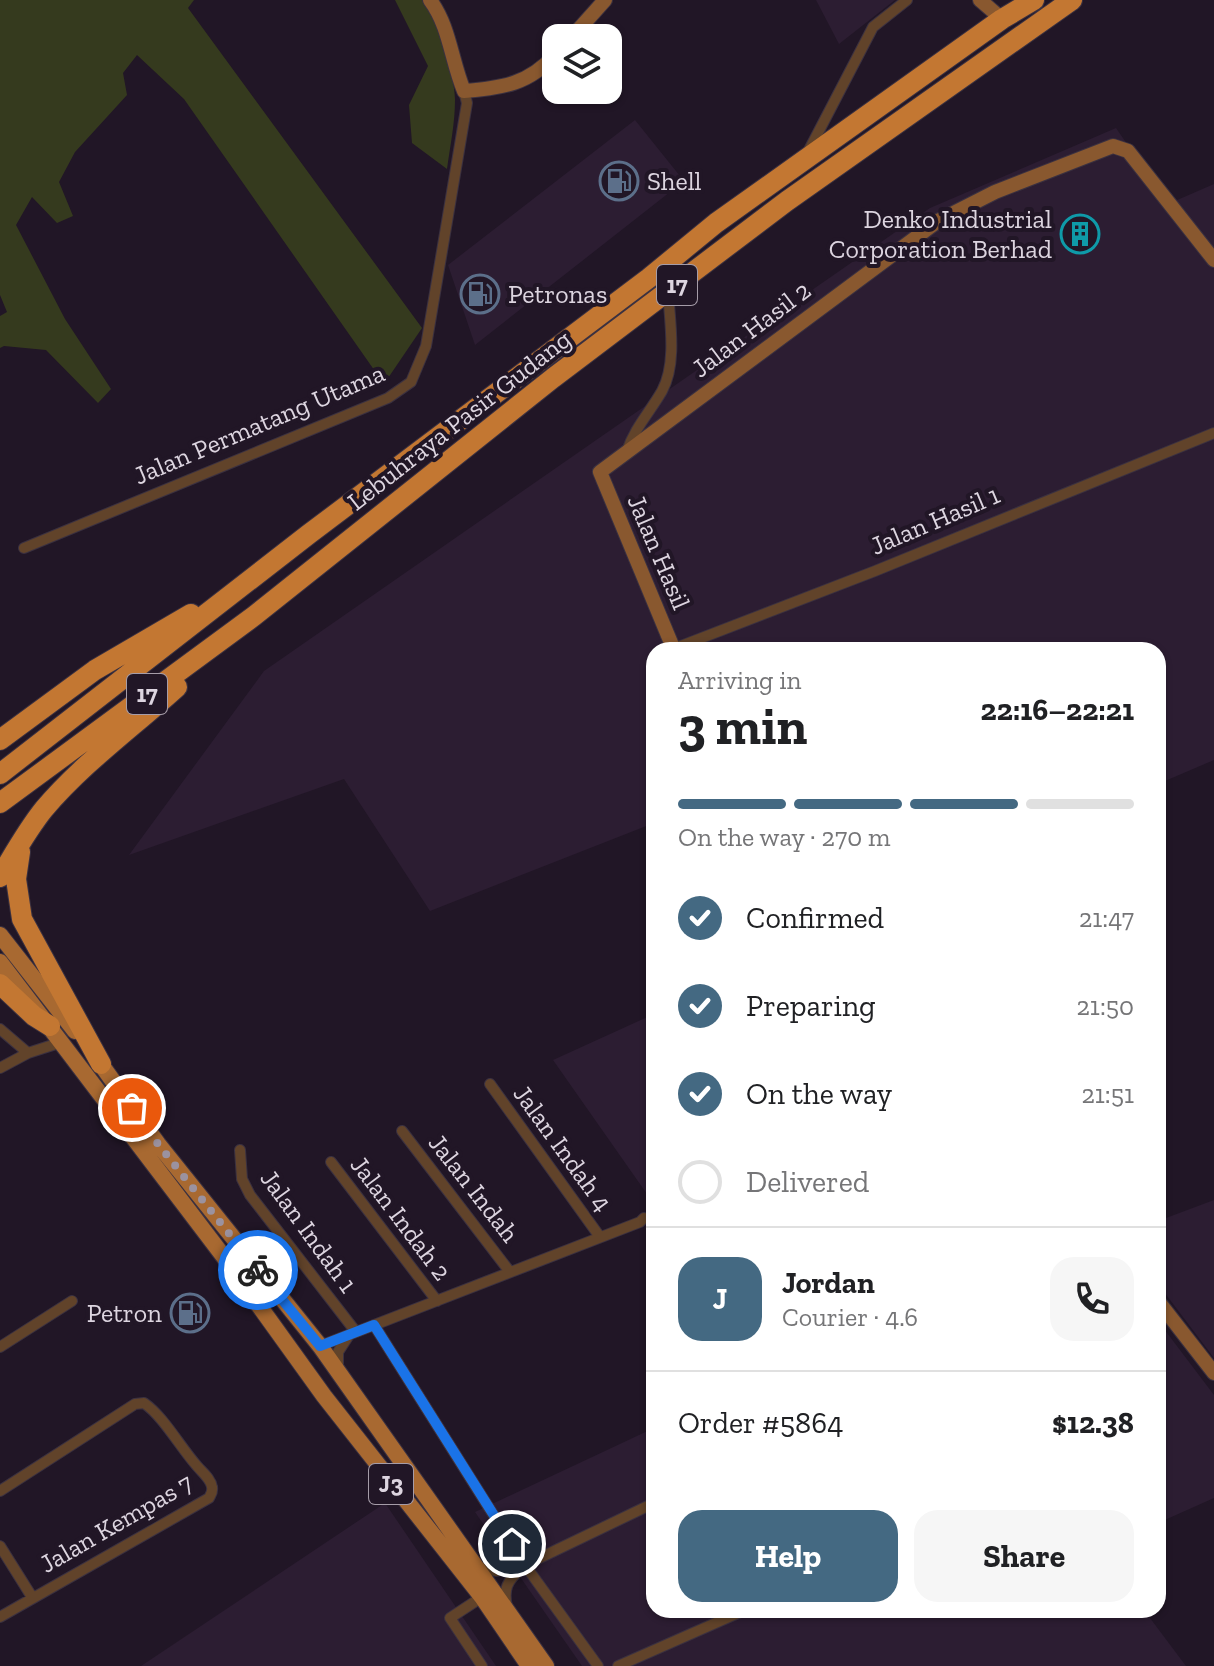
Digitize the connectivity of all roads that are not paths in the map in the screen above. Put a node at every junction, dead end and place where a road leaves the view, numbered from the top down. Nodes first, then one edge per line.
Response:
1 (430, 0) edge
2 (605, 0) edge
3 (907, 0) edge
4 (980, 0) edge
5 (1034, 0) edge
6 (1072, 0) edge
7 (1002, 19) junction
8 (584, 24) edge
9 (542, 70) edge
10 (464, 91) junction
11 (804, 159) junction
12 (1214, 260) edge
13 (668, 292) junction
14 (1214, 433) edge
15 (627, 452) junction
16 (600, 472) joint
17 (24, 548) dead end
18 (270, 566) junction
19 (254, 616) junction
20 (671, 642) edge
21 (694, 642) edge
22 (0, 740) edge
23 (0, 774) edge
24 (0, 803) edge
25 (24, 836) junction
26 (0, 877) edge
27 (0, 935) edge
28 (0, 962) edge
29 (0, 984) edge
30 (0, 1029) edge
31 (56, 1034) junction
32 (28, 1053) junction
33 (101, 1064) junction
34 (0, 1068) edge
35 (490, 1084) dead end
36 (402, 1131) dead end
37 (240, 1150) dead end
38 (331, 1162) dead end
39 (644, 1218) dead end
40 (600, 1237) junction
41 (510, 1272) junction
42 (72, 1301) dead end
43 (437, 1301) junction
44 (1166, 1311) edge
45 (374, 1325) junction
46 (352, 1333) junction
47 (320, 1346) junction
48 (0, 1347) edge
49 (338, 1371) junction
50 (1214, 1373) edge
51 (356, 1437) junction
52 (0, 1491) edge
53 (646, 1507) edge
54 (0, 1546) edge
55 (525, 1565) junction
56 (478, 1567) junction
57 (32, 1597) junction
58 (482, 1597) junction
59 (508, 1612) junction
60 (0, 1617) edge
61 (727, 1618) edge
62 (482, 1666) edge
63 (529, 1666) edge
64 (546, 1666) edge
65 (598, 1666) edge
66 (618, 1666) edge

1 - 10 street, Jalan Permatang Utama
2 - 8 street
3 - 11 street
4 - 7 street
5 - 7 highway, Lebuhraya Pasir Gudang / 17
6 - 13 highway, Lebuhraya Pasir Gudang / 17
7 - 11 highway, Lebuhraya Pasir Gudang / 17
9 - 10 street
10 - 17 street, Jalan Permatang Utama
11 - 18 highway, Lebuhraya Pasir Gudang / 17
12 - 15 street, Jalan Hasil 2
13 - 15 street
13 - 19 highway, Lebuhraya Pasir Gudang / 17
14 - 21 street, Jalan Hasil 1
15 - 16 street, Jalan Hasil 2
16 - 20 street, Jalan Hasil
18 - 22 highway
18 - 23 highway, Lebuhraya Pasir Gudang / 17
19 - 24 highway, Lebuhraya Pasir Gudang / 17
19 - 25 highway
25 - 26 highway
25 - 33 highway
27 - 33 main road, J3
28 - 31 main road, J3
29 - 31 highway
30 - 32 street
31 - 32 street
31 - 51 main road, J3
32 - 34 street
33 - 47 main road, J3
35 - 40 street, Jalan Indah 4
36 - 41 street, Jalan Indah
37 - 46 street, Jalan Indah 1
38 - 43 street, Jalan Indah 2
39 - 40 street, Jalan Indah
40 - 41 street, Jalan Indah
41 - 43 street, Jalan Indah
42 - 48 street
43 - 45 street, Jalan Indah
44 - 50 street
45 - 46 street, Jalan Indah
45 - 55 street
46 - 47 street, Jalan Indah
46 - 49 street
47 - 49 main road, J3
47 - 51 main road
49 - 56 main road, J3
51 - 58 main road, J3
52 - 57 street, Jalan Kempas 7
53 - 55 street
54 - 57 street
55 - 56 street
55 - 59 street
55 - 65 street
56 - 59 main road, J3
57 - 60 street, Jalan Kempas 7
58 - 62 street
58 - 63 main road, J3
59 - 64 main road, J3
61 - 66 street

